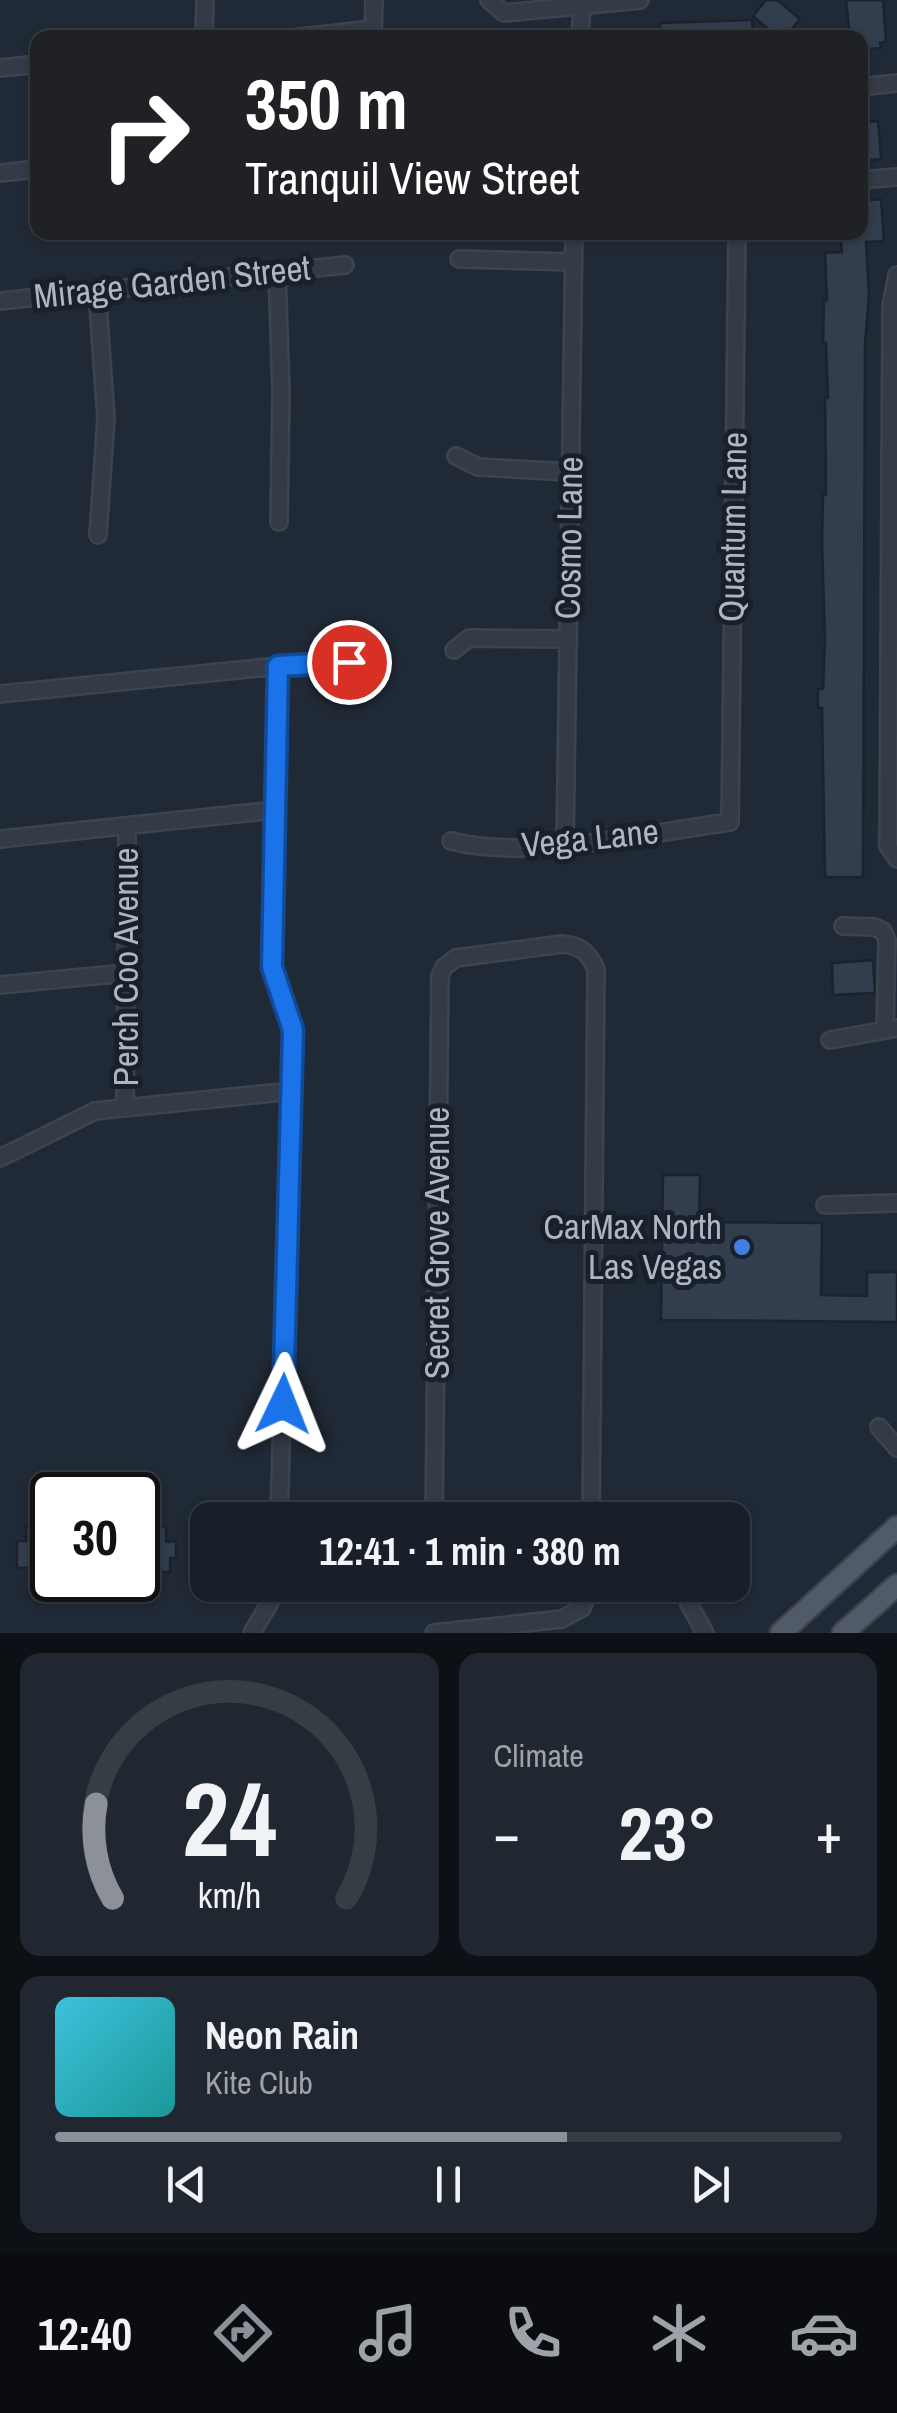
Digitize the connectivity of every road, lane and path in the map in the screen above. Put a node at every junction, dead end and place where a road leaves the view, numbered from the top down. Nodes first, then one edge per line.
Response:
1 (205, 0) edge
2 (374, 0) edge
3 (489, 0) edge
4 (640, 0) edge
5 (582, 7) junction
6 (204, 30) edge
7 (373, 30) edge
8 (581, 30) edge
9 (30, 65) edge
10 (0, 68) edge
11 (897, 83) edge
12 (868, 85) edge
13 (30, 171) edge
14 (0, 174) edge
15 (897, 178) edge
16 (868, 180) edge
17 (574, 240) edge
18 (737, 240) edge
19 (460, 259) dead end
20 (574, 262) junction
21 (344, 264) dead end
22 (278, 271) junction
23 (897, 276) edge
24 (97, 290) junction
25 (0, 301) edge
26 (456, 456) dead end
27 (570, 472) junction
28 (279, 522) dead end
29 (98, 536) dead end
30 (568, 640) junction
31 (454, 650) dead end
32 (349, 662) dead end
33 (278, 666) junction
34 (0, 694) edge
35 (275, 810) junction
36 (730, 822) joint
37 (127, 826) junction
38 (0, 839) edge
39 (451, 841) dead end
40 (565, 844) junction
41 (896, 858) edge
42 (843, 926) dead end
43 (126, 972) junction
44 (0, 985) edge
45 (891, 1029) edge
46 (830, 1040) dead end
47 (292, 1091) junction
48 (125, 1108) junction
49 (0, 1158) edge
50 (897, 1203) edge
51 (825, 1205) dead end
52 (879, 1427) dead end
53 (897, 1448) edge
54 (281, 1502) edge
55 (434, 1502) edge
56 (591, 1502) edge
57 (897, 1527) edge
58 (897, 1585) edge
59 (270, 1602) edge
60 (584, 1602) edge
61 (688, 1602) dead end
62 (251, 1631) edge
63 (434, 1633) edge
64 (705, 1633) edge
65 (781, 1633) edge
66 (843, 1633) edge

1 - 6 street
2 - 7 street
3 - 5 street
4 - 5 street
5 - 8 street
9 - 10 street
11 - 12 street
13 - 14 street
15 - 16 street
17 - 20 street, Cosmo Lane
18 - 36 street, Quantum Lane
19 - 20 street
20 - 27 street, Cosmo Lane
21 - 22 street, Mirage Garden Street
22 - 24 street, Mirage Garden Street
22 - 28 street
23 - 41 street
24 - 25 street, Mirage Garden Street
24 - 29 street
26 - 27 street
27 - 30 street, Cosmo Lane
30 - 31 street
30 - 40 street, Cosmo Lane
32 - 33 street
33 - 34 street
33 - 35 street
35 - 37 street
35 - 47 street
36 - 40 street, Vega Lane
37 - 38 street
37 - 43 street, Perch Coo Avenue
39 - 40 street, Vega Lane
42 - 45 street
43 - 44 street
43 - 48 street, Perch Coo Avenue
45 - 46 street
47 - 48 street
47 - 54 street
48 - 49 street
50 - 51 street
52 - 53 street
55 - 56 street, Secret Grove Avenue
57 - 65 main road
58 - 66 main road
59 - 62 street
60 - 63 street
61 - 64 street

